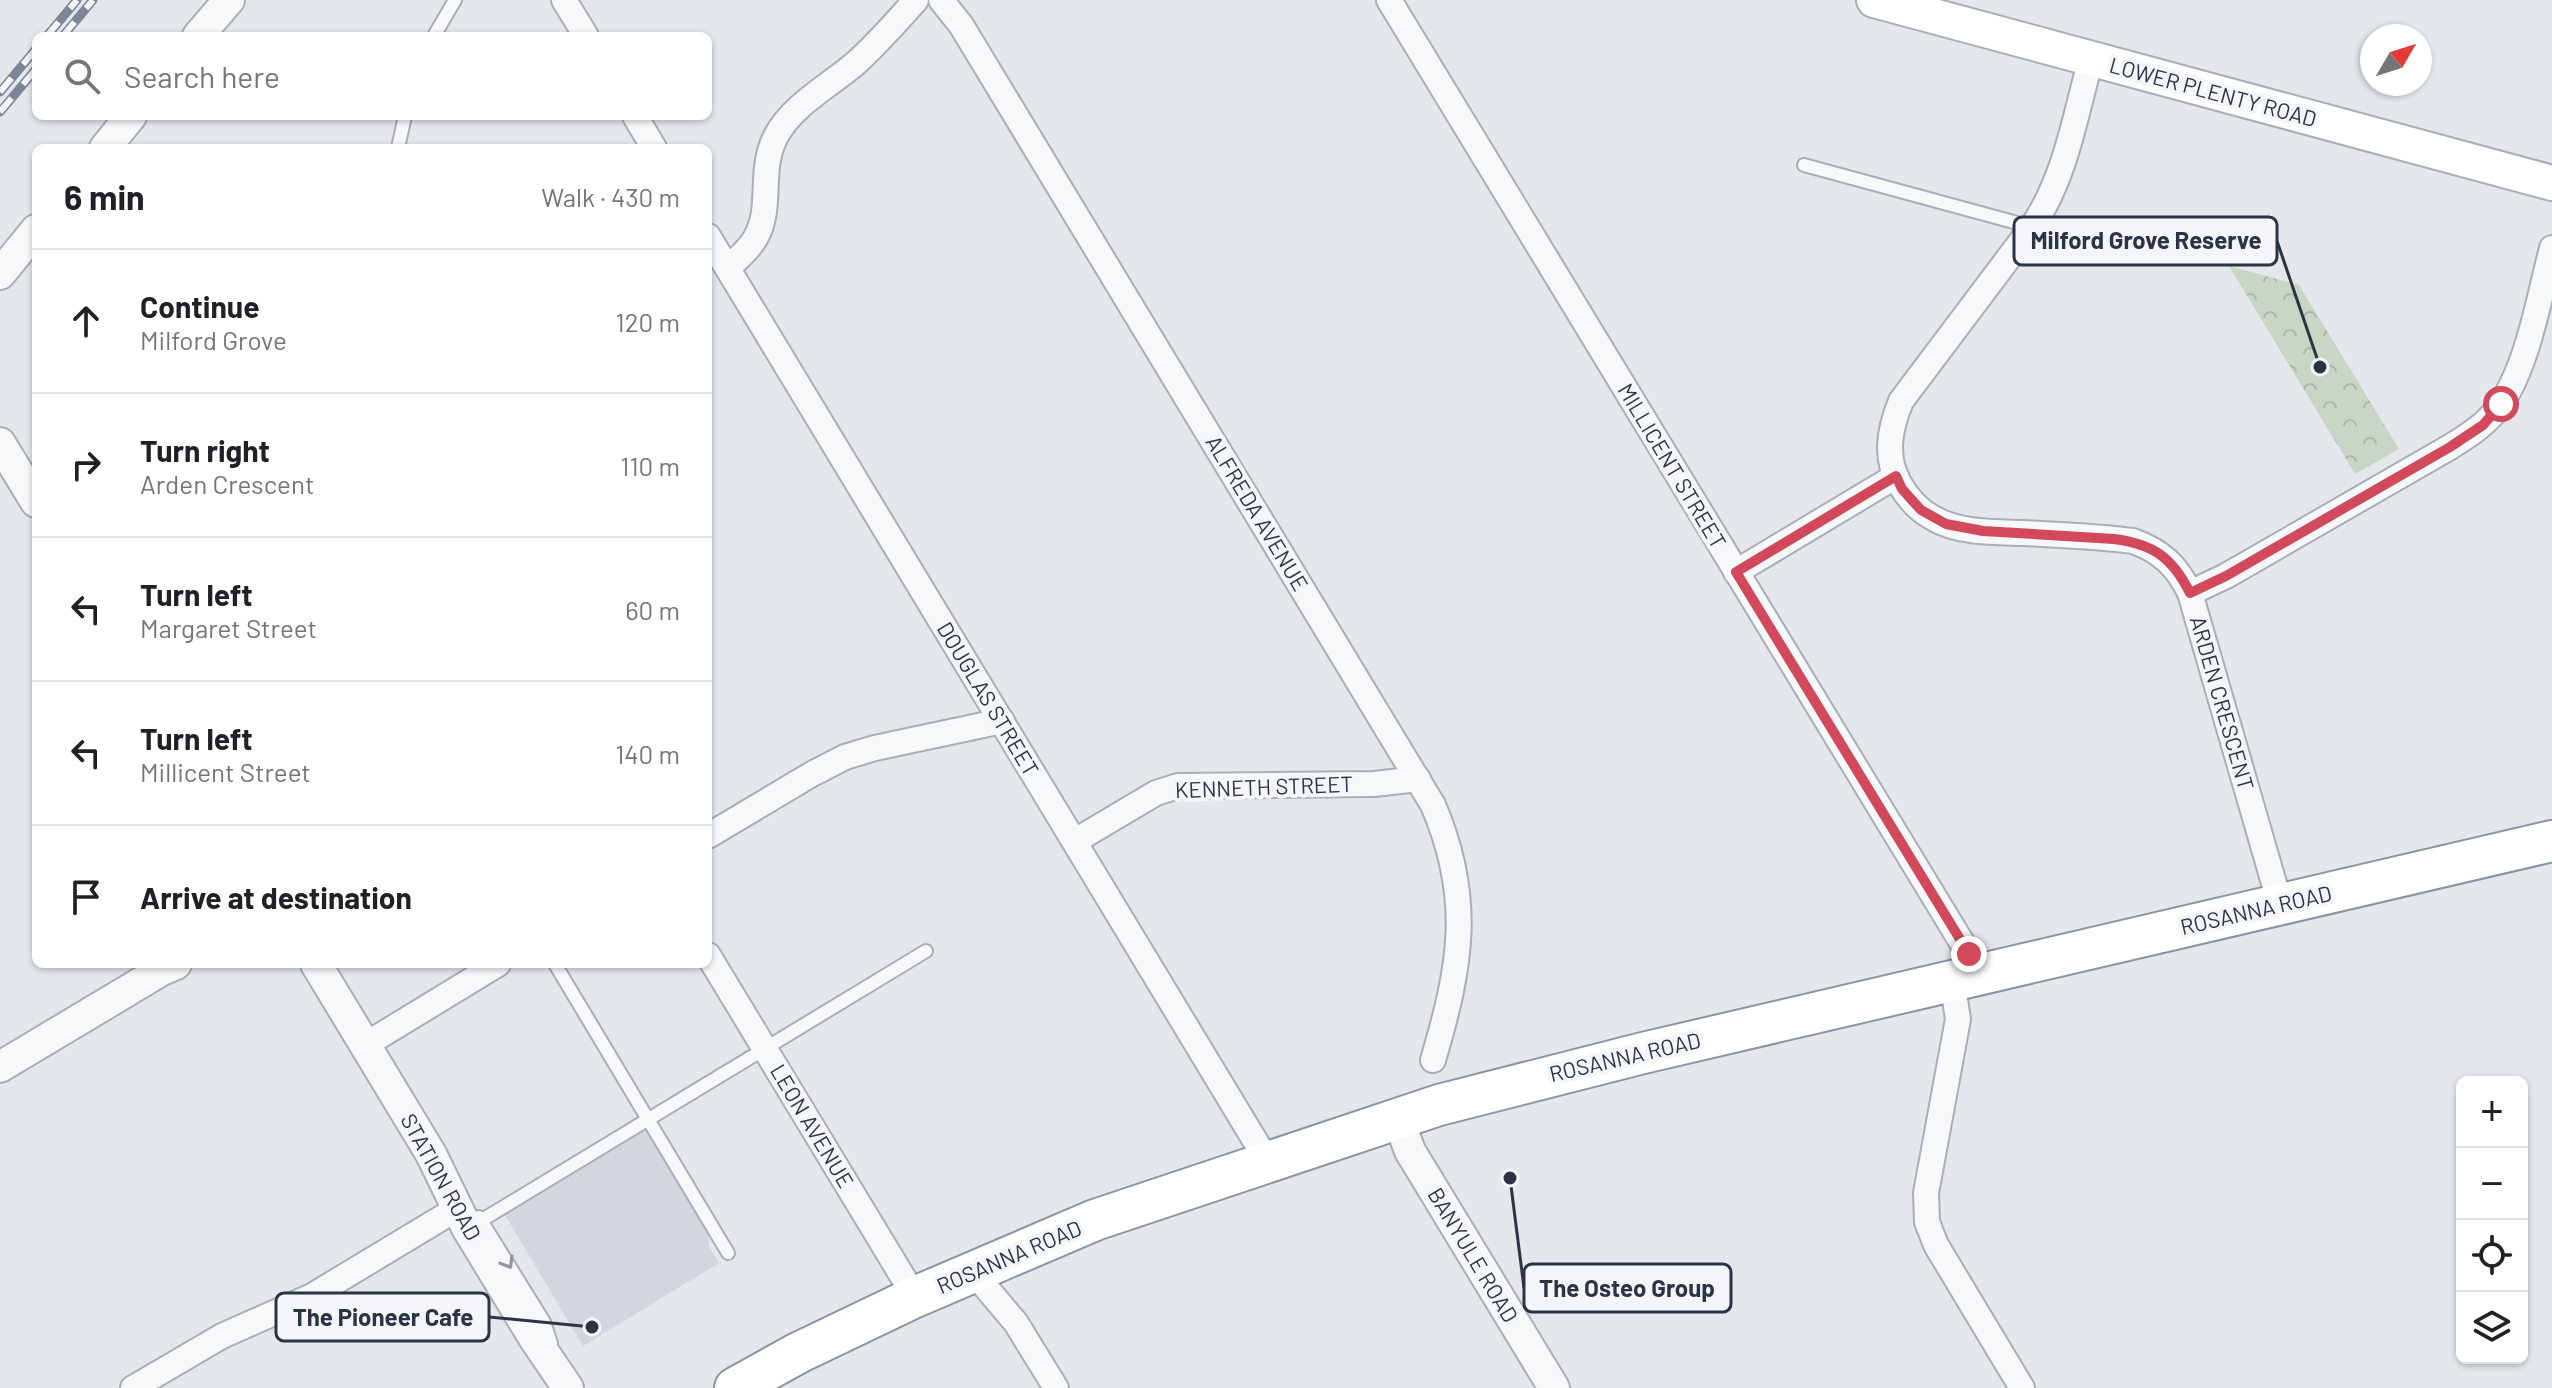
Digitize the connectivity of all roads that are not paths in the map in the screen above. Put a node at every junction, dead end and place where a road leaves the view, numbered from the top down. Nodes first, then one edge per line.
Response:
1 (229, 0) edge
2 (455, 0) edge
3 (564, 0) edge
4 (916, 0) edge
5 (941, 0) edge
6 (1389, 0) edge
7 (1874, 0) edge
8 (201, 32) edge
9 (436, 32) edge
10 (584, 32) edge
11 (2091, 59) junction
12 (128, 120) edge
13 (404, 120) edge
14 (637, 120) edge
15 (108, 144) edge
16 (399, 144) edge
17 (652, 144) edge
18 (1804, 165) dead end
19 (2552, 183) edge
20 (2032, 227) junction
21 (32, 235) edge
22 (2552, 248) edge
23 (717, 251) edge
24 (0, 274) edge
25 (0, 443) edge
26 (1896, 476) junction
27 (32, 495) edge
28 (1736, 572) junction
29 (2190, 593) junction
30 (1002, 721) junction
31 (1418, 779) junction
32 (712, 824) edge
33 (1075, 841) junction
34 (2552, 841) edge
35 (2280, 904) junction
36 (926, 951) dead end
37 (712, 962) edge
38 (166, 968) edge
39 (318, 968) edge
40 (491, 968) edge
41 (557, 968) edge
42 (1966, 977) junction
43 (365, 1045) junction
44 (766, 1050) junction
45 (1433, 1060) dead end
46 (0, 1067) edge
47 (1398, 1119) junction
48 (649, 1120) junction
49 (1268, 1162) junction
50 (469, 1210) junction
51 (728, 1253) dead end
52 (985, 1266) junction
53 (915, 1297) junction
54 (566, 1384) edge
55 (133, 1388) edge
56 (735, 1388) edge
57 (1056, 1388) edge
58 (1554, 1388) edge
59 (2022, 1388) edge

1 - 8 street
2 - 9 lane
3 - 10 street
4 - 23 street
5 - 31 street, ALFREDA AVENUE
6 - 28 street, MILLICENT STREET
7 - 11 main road, LOWER PLENTY ROAD
11 - 19 main road, LOWER PLENTY ROAD
11 - 20 street, ARDEN CRESCENT
12 - 15 street
13 - 16 lane
14 - 17 street
18 - 20 lane
20 - 26 street, ARDEN CRESCENT
21 - 24 street
22 - 29 street
23 - 30 street, DOUGLAS STREET
25 - 27 street
26 - 28 street
26 - 29 street, ARDEN CRESCENT
28 - 42 street, MILLICENT STREET
29 - 35 street, ARDEN CRESCENT
30 - 32 street
30 - 33 street, DOUGLAS STREET
31 - 33 street, KENNETH STREET
31 - 45 street, ALFREDA AVENUE
33 - 49 street, DOUGLAS STREET
34 - 35 highway, ROSANNA ROAD
35 - 42 highway, ROSANNA ROAD
36 - 44 lane
37 - 44 street, LEON AVENUE
38 - 46 street
39 - 43 street, STATION ROAD
40 - 43 street
41 - 48 lane
42 - 47 highway, ROSANNA ROAD
42 - 59 street
43 - 50 street, STATION ROAD
44 - 48 lane
44 - 53 street, LEON AVENUE
47 - 49 highway, ROSANNA ROAD
47 - 58 street, BANYULE ROAD
48 - 50 lane
48 - 51 lane
49 - 52 highway, ROSANNA ROAD
50 - 54 street, STATION ROAD
50 - 55 street
52 - 53 highway, ROSANNA ROAD
52 - 57 street
53 - 56 highway, ROSANNA ROAD

